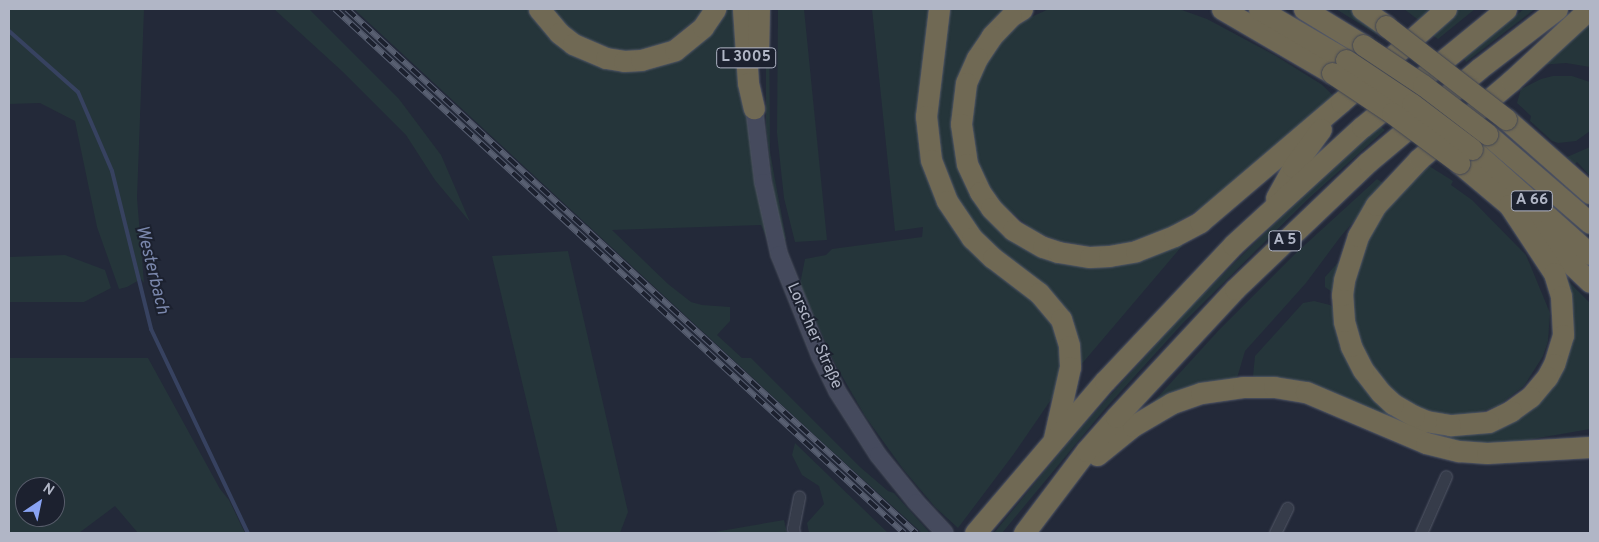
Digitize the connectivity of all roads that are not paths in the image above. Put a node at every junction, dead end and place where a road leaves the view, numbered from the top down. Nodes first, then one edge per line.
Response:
1 (539, 9) edge
2 (715, 9) edge
3 (743, 9) edge
4 (759, 9) edge
5 (939, 9) edge
6 (1022, 9) edge
7 (1222, 9) edge
8 (1259, 9) edge
9 (1304, 9) edge
10 (1362, 9) edge
11 (1446, 9) edge
12 (1506, 9) edge
13 (1557, 9) edge
14 (1589, 9) edge
15 (1385, 19) edge
16 (1339, 66) junction
17 (1341, 102) junction
18 (754, 108) junction
19 (1465, 156) junction
20 (1590, 193) edge
21 (1509, 205) junction
22 (1266, 215) junction
23 (1590, 223) edge
24 (1590, 254) edge
25 (1590, 282) edge
26 (1590, 435) edge
27 (1054, 441) junction
28 (1590, 447) edge
29 (1533, 449) junction
30 (1446, 476) dead end
31 (799, 497) dead end
32 (1045, 506) junction
33 (1286, 508) dead end
34 (942, 530) edge
35 (794, 533) edge
36 (975, 533) edge
37 (1024, 533) edge
38 (1275, 533) edge
39 (1421, 533) edge

1 - 2 highway
3 - 18 highway, L 3005
4 - 18 highway, L 3005
5 - 27 highway
6 - 17 highway
7 - 16 highway
8 - 16 highway
9 - 23 highway, A 66, bridge
10 - 15 highway
11 - 17 highway
12 - 22 highway, A 5
13 - 32 highway, A 5
14 - 21 highway
15 - 20 highway, bridge
16 - 19 highway, bridge
17 - 22 highway
18 - 34 main road, Lorscher Straße
19 - 21 highway
19 - 24 highway, A 66
21 - 25 highway
22 - 27 highway, A 5
26 - 29 highway
27 - 36 highway, A 5
28 - 29 highway
29 - 32 highway
30 - 39 street
31 - 35 street
32 - 37 highway, A 5
33 - 38 street

